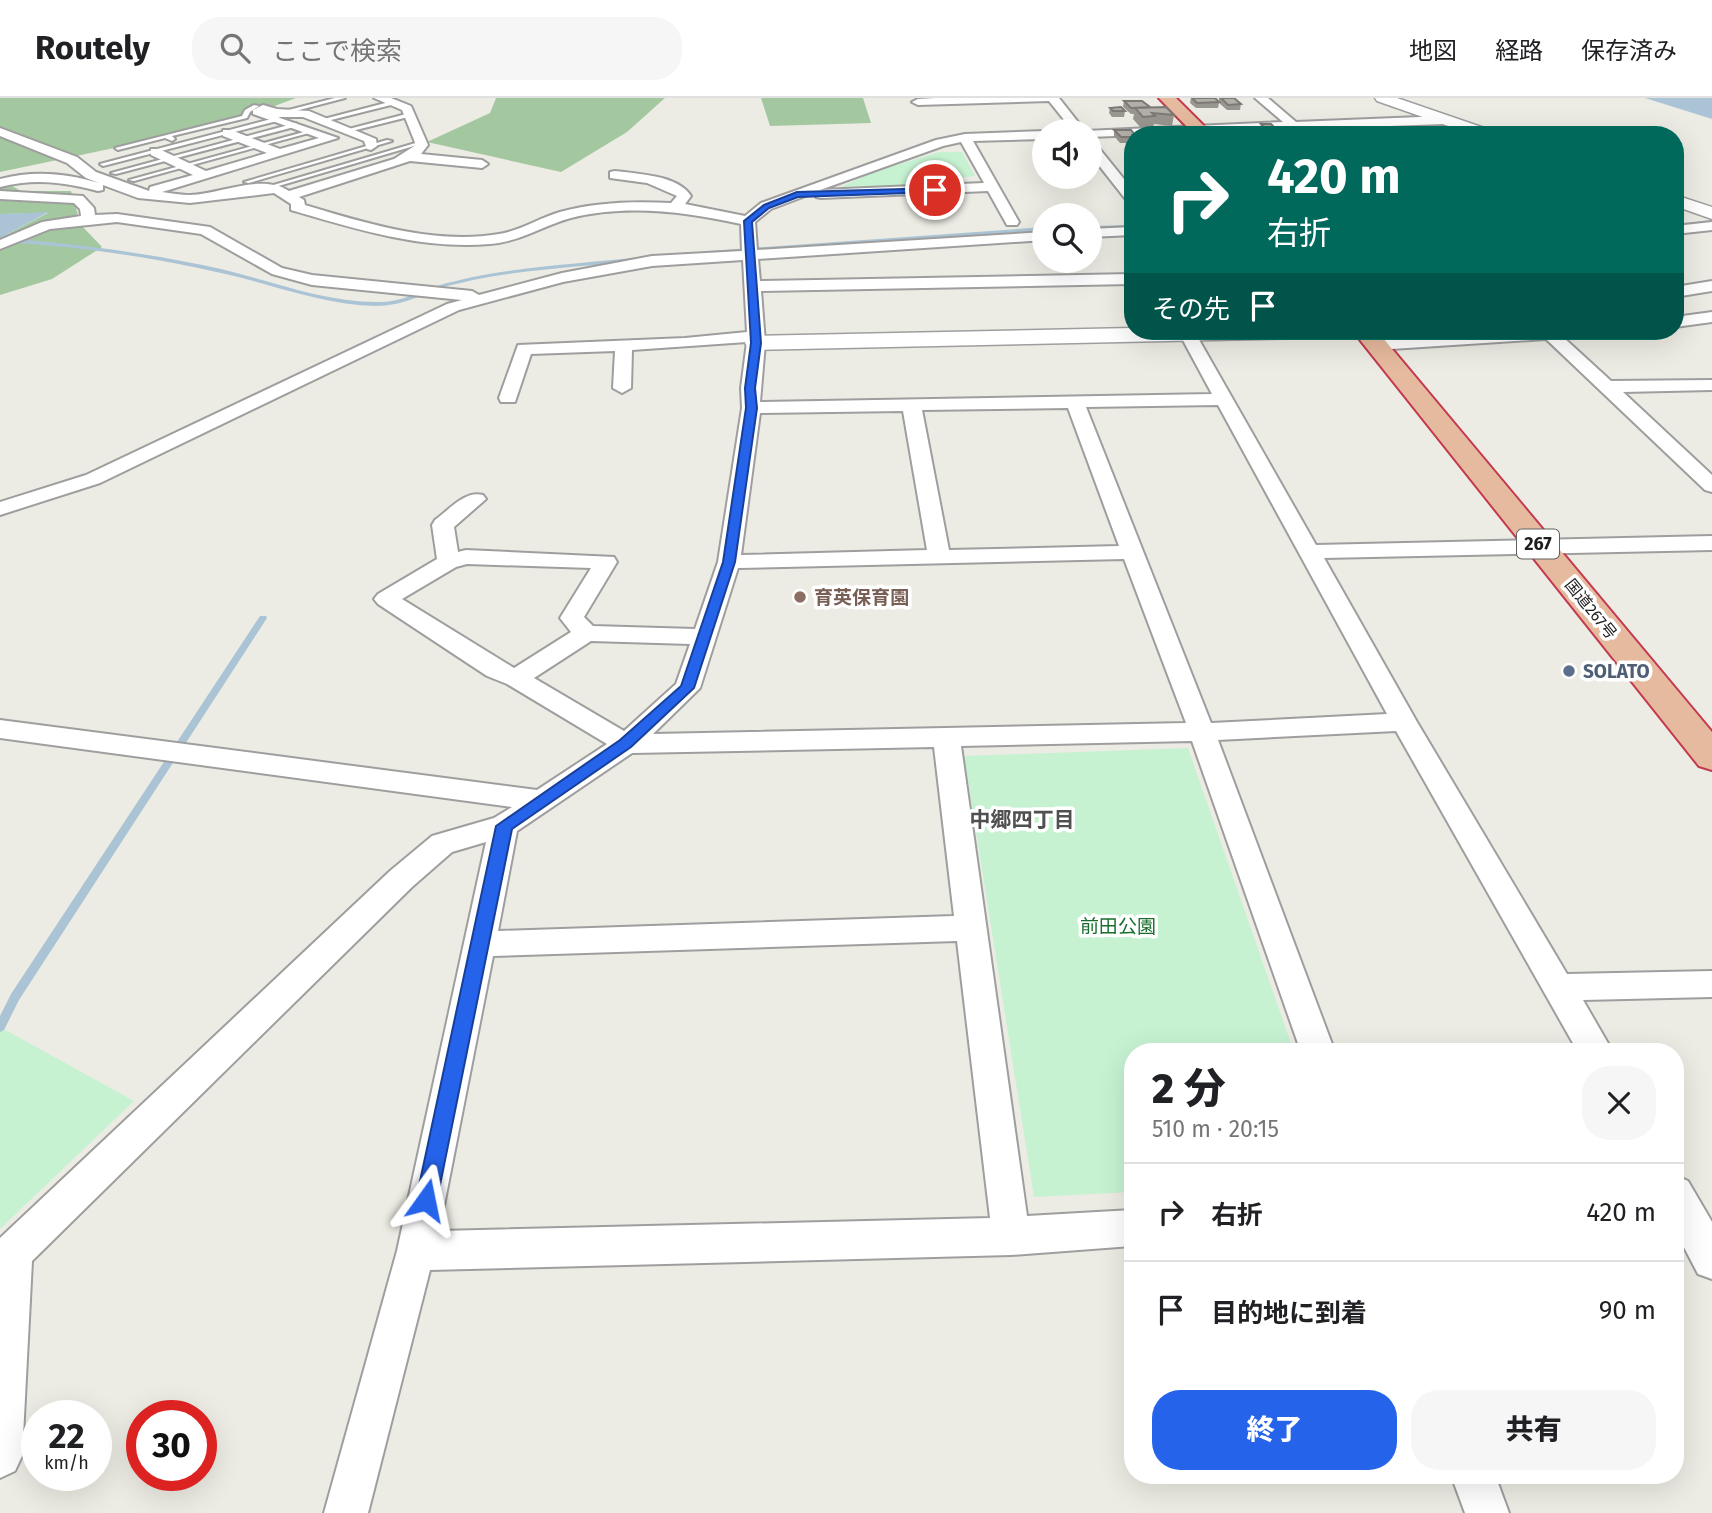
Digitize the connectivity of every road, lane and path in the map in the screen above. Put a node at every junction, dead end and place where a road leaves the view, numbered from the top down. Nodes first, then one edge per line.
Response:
1 (342, 98) edge
2 (1050, 98) edge
3 (1167, 98) edge
4 (1261, 98) edge
5 (1382, 98) edge
6 (384, 100) edge
7 (917, 100) edge
8 (270, 110) junction
9 (309, 115) junction
10 (410, 115) junction
11 (1068, 119) edge
12 (323, 120) junction
13 (1445, 120) junction
14 (296, 125) junction
15 (1197, 126) edge
16 (1294, 126) joint
17 (1463, 126) edge
18 (313, 131) junction
19 (0, 132) edge
20 (227, 133) junction
21 (1102, 133) edge
22 (1124, 133) edge
23 (350, 134) junction
24 (1032, 135) edge
25 (166, 136) junction
26 (965, 138) junction
27 (242, 139) junction
28 (389, 141) dead end
29 (421, 143) junction
30 (940, 144) junction
31 (183, 145) junction
32 (259, 145) junction
33 (118, 148) dead end
34 (365, 148) junction
35 (155, 152) junction
36 (280, 154) junction
37 (408, 157) junction
38 (169, 158) junction
39 (1102, 160) edge
40 (103, 164) dead end
41 (482, 164) dead end
42 (185, 166) junction
43 (114, 173) dead end
44 (615, 175) dead end
45 (205, 176) junction
46 (132, 180) dead end
47 (247, 181) dead end
48 (0, 183) edge
49 (990, 187) junction
50 (1124, 188) edge
51 (263, 189) junction
52 (138, 194) junction
53 (0, 195) edge
54 (287, 195) junction
55 (797, 195) junction
56 (1684, 203) edge
57 (675, 208) junction
58 (1705, 211) edge
59 (1684, 212) edge
60 (88, 219) junction
61 (748, 221) junction
62 (1010, 222) dead end
63 (1102, 222) edge
64 (970, 225) dead end
65 (1712, 226) edge
66 (1124, 227) edge
67 (1684, 229) edge
68 (1124, 230) edge
69 (1102, 232) edge
70 (1032, 237) edge
71 (0, 245) edge
72 (749, 248) junction
73 (1124, 279) edge
74 (752, 286) junction
75 (1712, 286) edge
76 (1684, 291) edge
77 (485, 297) junction
78 (1712, 317) edge
79 (1684, 320) edge
80 (1124, 333) edge
81 (756, 339) junction
82 (1192, 340) edge
83 (1372, 340) edge
84 (1557, 340) edge
85 (624, 345) junction
86 (1712, 385) edge
87 (1608, 387) junction
88 (622, 388) dead end
89 (508, 398) dead end
90 (1226, 399) junction
91 (1075, 402) junction
92 (912, 406) junction
93 (751, 408) junction
94 (1712, 486) edge
95 (476, 499) dead end
96 (0, 509) edge
97 (1712, 543) edge
98 (1541, 547) junction
99 (1133, 552) junction
100 (1311, 552) junction
101 (939, 557) junction
102 (448, 562) junction
103 (729, 562) junction
104 (586, 633) junction
105 (704, 638) junction
106 (516, 678) junction
107 (1404, 722) junction
108 (0, 729) edge
109 (1202, 732) junction
110 (946, 736) junction
111 (626, 744) junction
112 (1712, 757) edge
113 (541, 801) junction
114 (505, 826) junction
115 (969, 928) junction
116 (479, 944) junction
117 (1712, 984) edge
118 (1561, 988) junction
119 (1315, 1043) edge
120 (1591, 1043) edge
121 (1684, 1209) edge
122 (1124, 1229) edge
123 (1011, 1236) junction
124 (416, 1251) junction
125 (7, 1259) edge
126 (1712, 1260) edge
127 (0, 1457) edge
128 (1477, 1484) edge
129 (346, 1513) edge
130 (1488, 1513) edge

1 - 8 lane
2 - 7 street
2 - 11 street
3 - 15 highway
4 - 16 street
5 - 13 street
6 - 9 lane
6 - 10 street
6 - 12 lane
7 - 30 street
8 - 9 street
8 - 14 street
8 - 20 lane
8 - 25 lane
9 - 12 street
10 - 23 lane
10 - 29 street
12 - 23 street
13 - 16 street
13 - 17 street
14 - 18 street
14 - 27 lane
18 - 32 lane
18 - 36 street
19 - 52 street
20 - 27 street
20 - 31 lane
21 - 22 street
23 - 34 street
24 - 26 street
25 - 31 lane
25 - 33 lane
26 - 30 street
26 - 49 street
27 - 32 street
27 - 38 lane
28 - 34 lane
29 - 37 street
29 - 51 lane
30 - 55 street
31 - 35 lane
32 - 36 street
32 - 42 lane
34 - 47 lane
35 - 38 street
35 - 40 lane
36 - 45 street
37 - 41 street
37 - 54 street
38 - 42 street
38 - 43 lane
39 - 50 street
42 - 45 street
42 - 46 lane
44 - 57 street
45 - 52 street
48 - 52 street
49 - 55 street
49 - 62 street
51 - 52 street
51 - 54 street
53 - 60 street
54 - 57 street
55 - 61 street
56 - 58 street
57 - 61 street
58 - 59 street
60 - 71 street
60 - 77 street
61 - 72 street
63 - 66 street
64 - 72 street
65 - 67 street
68 - 69 street
70 - 72 street
72 - 74 street
72 - 77 street
73 - 74 street
74 - 81 street
75 - 76 street
77 - 96 street
78 - 79 street
80 - 81 street
81 - 85 street
81 - 93 street
82 - 90 street
83 - 98 highway, 国道267号 / 267
84 - 87 street
85 - 88 street
85 - 89 street
86 - 87 street
87 - 94 street
90 - 91 street
90 - 100 street
91 - 92 street
91 - 99 street
92 - 93 street
92 - 101 street
93 - 103 street
95 - 102 street
97 - 98 street
98 - 100 street
98 - 112 highway, 国道267号 / 267
99 - 101 street
99 - 109 street
100 - 107 street
101 - 103 street
102 - 104 street
102 - 106 street
103 - 105 street
104 - 105 street
104 - 106 street
105 - 111 street
106 - 111 street
107 - 109 street
107 - 118 street
108 - 113 street
109 - 110 street
109 - 119 street
110 - 111 street
110 - 115 street
111 - 113 street
113 - 114 street
114 - 116 street
114 - 125 street
115 - 116 street
115 - 123 street
116 - 124 street
117 - 118 street
118 - 120 street
121 - 126 street
122 - 123 street
123 - 124 street
124 - 129 street
125 - 127 street
128 - 130 street

